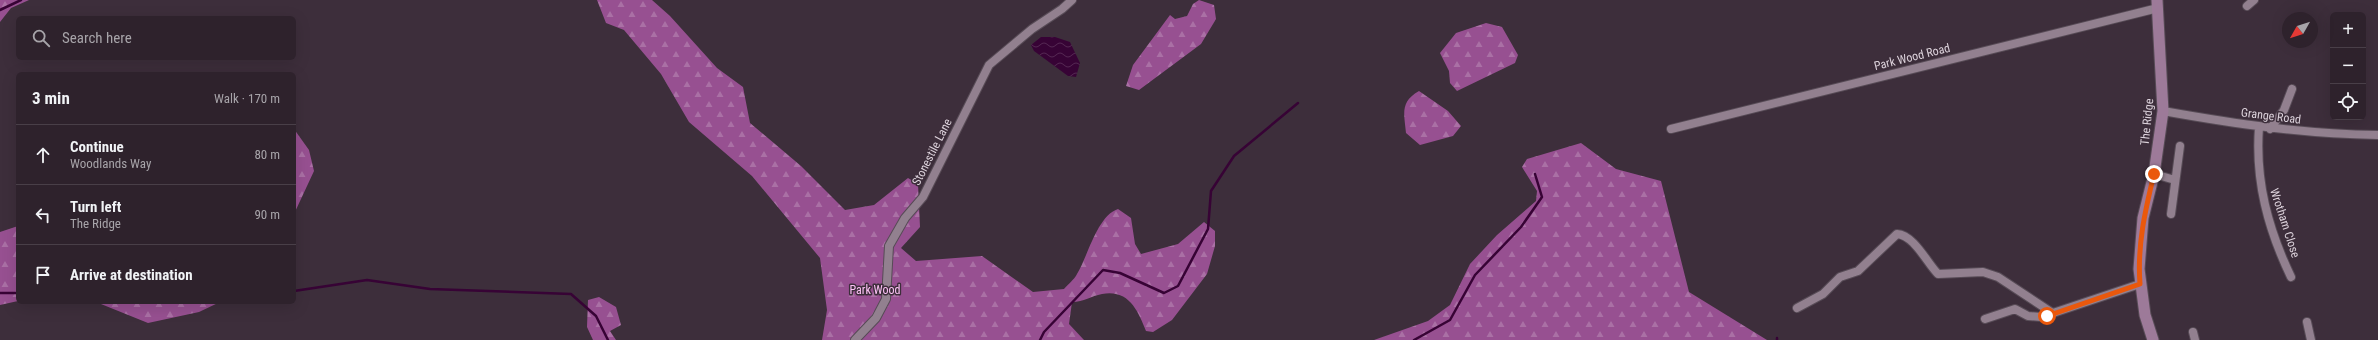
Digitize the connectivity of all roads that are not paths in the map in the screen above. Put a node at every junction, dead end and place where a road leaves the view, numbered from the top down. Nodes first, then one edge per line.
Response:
1 (1072, 0) edge
2 (2254, 0) edge
3 (2157, 4) edge
4 (2247, 6) dead end
5 (2292, 89) dead end
6 (2163, 111) junction
7 (2259, 127) junction
8 (1671, 129) dead end
9 (2270, 129) junction
10 (2378, 135) edge
11 (2180, 146) dead end
12 (2154, 174) junction
13 (2175, 180) junction
14 (2171, 214) dead end
15 (2291, 277) dead end
16 (2140, 284) junction
17 (1797, 308) dead end
18 (2051, 312) junction
19 (1985, 319) dead end
20 (2307, 322) dead end
21 (855, 340) edge
22 (2153, 340) edge
23 (2311, 340) edge

1 - 21 street, Stonestile Lane
2 - 4 street
3 - 6 main road, The Ridge
3 - 8 street, Park Wood Road
5 - 9 street
6 - 7 street, Grange Road
6 - 12 main road, The Ridge
7 - 9 street, Grange Road
7 - 15 street, Wrotham Close
9 - 10 street, Grange Road
11 - 13 street
12 - 13 street
12 - 16 main road, The Ridge
13 - 14 street
16 - 18 street
16 - 22 main road, The Ridge
17 - 18 street
18 - 19 street
20 - 23 street

